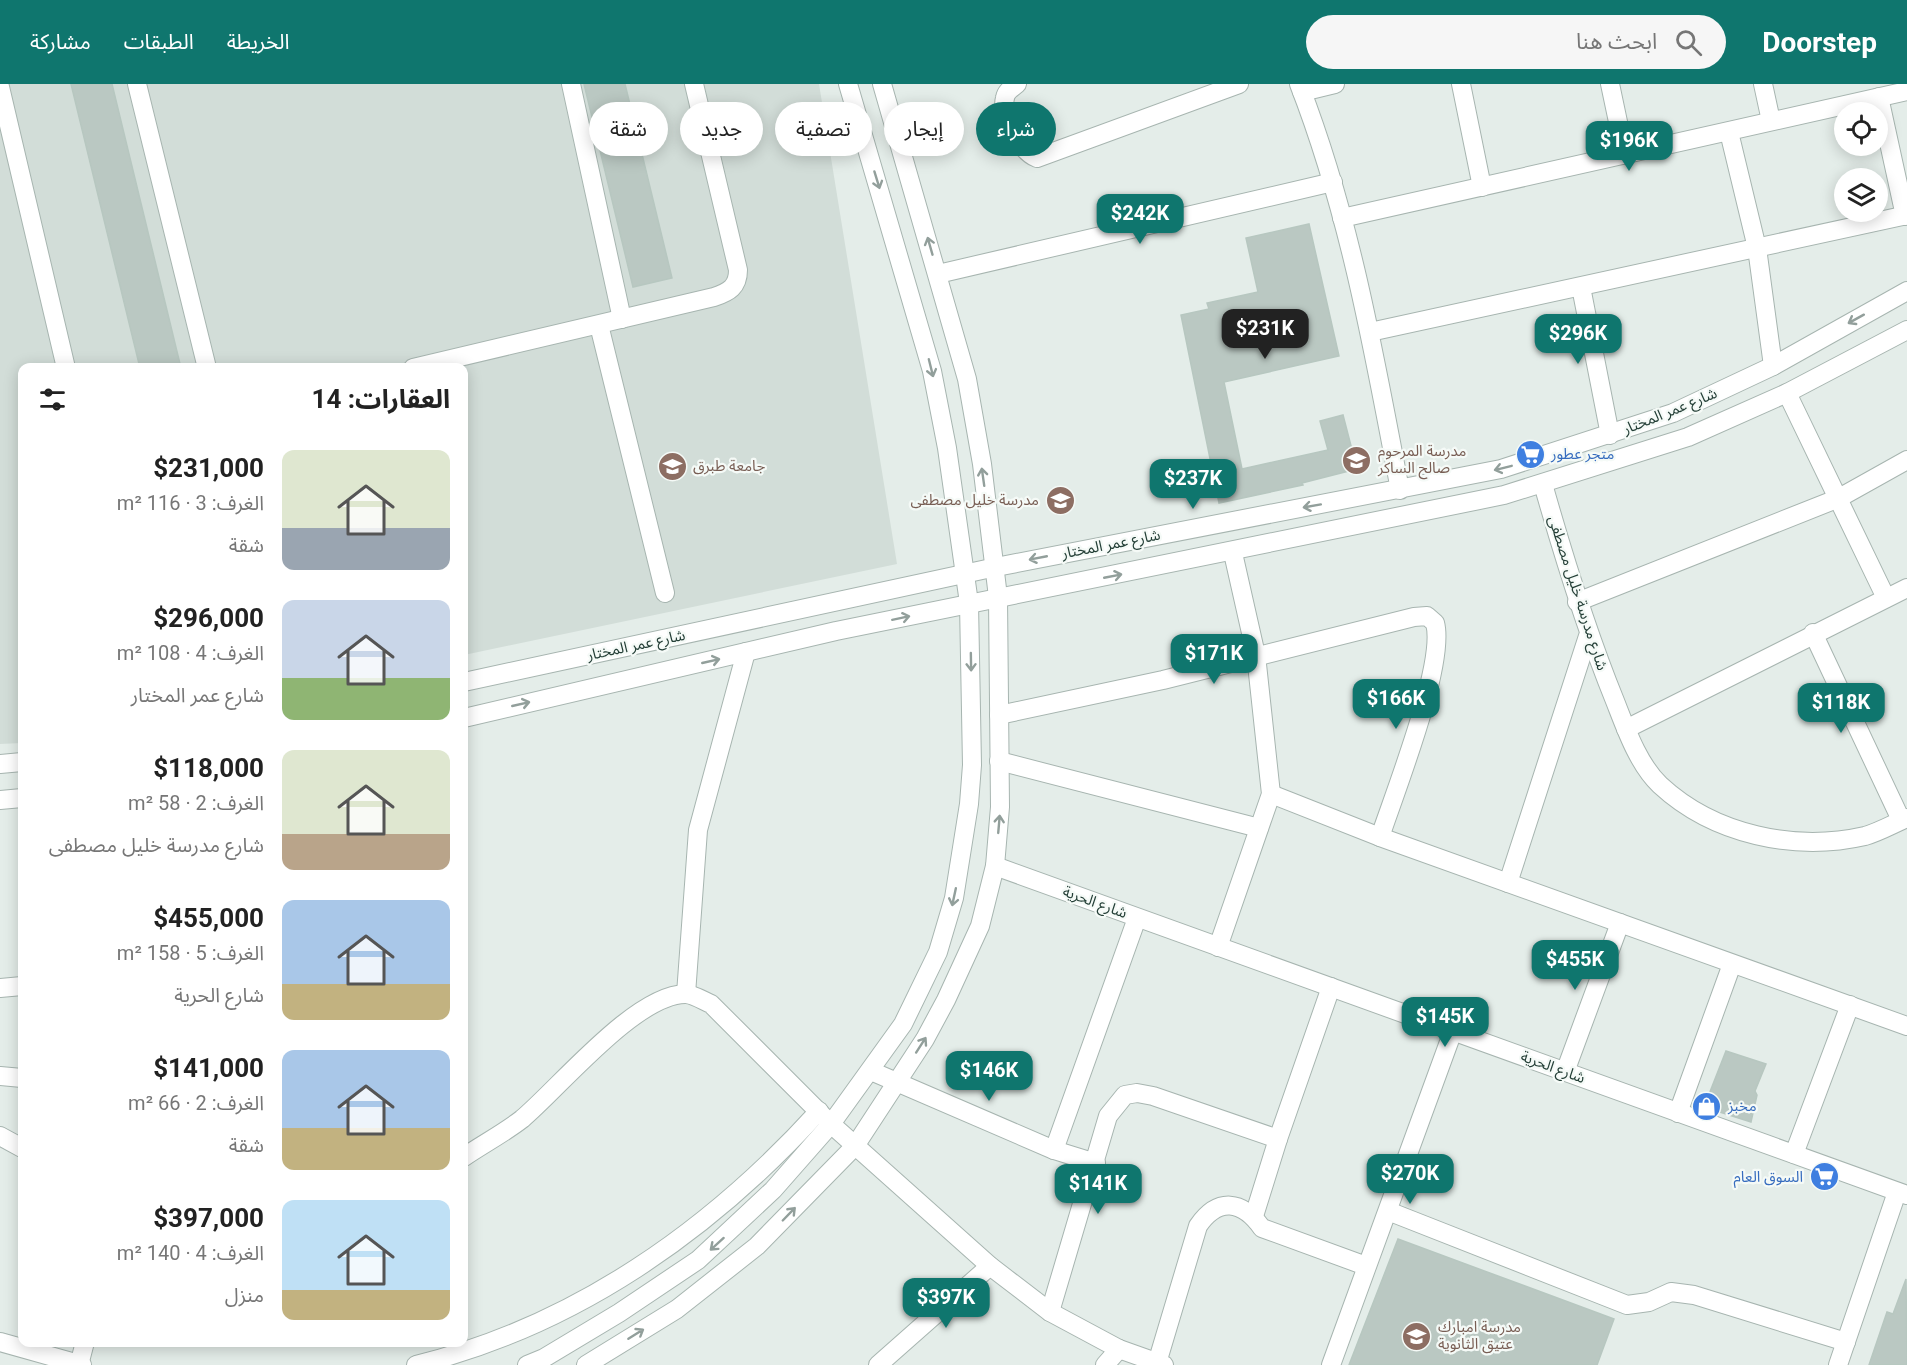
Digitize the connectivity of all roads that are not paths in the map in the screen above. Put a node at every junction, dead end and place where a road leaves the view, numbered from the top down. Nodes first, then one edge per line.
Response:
1 (138, 84) edge
2 (571, 84) edge
3 (694, 84) edge
4 (848, 84) edge
5 (882, 84) edge
6 (1017, 84) edge
7 (1239, 84) edge
8 (1335, 84) edge
9 (1461, 84) edge
10 (1610, 84) edge
11 (1763, 84) edge
12 (0, 87) edge
13 (1300, 88) edge
14 (1907, 91) edge
15 (1879, 97) junction
16 (1771, 121) junction
17 (1729, 132) junction
18 (1625, 154) junction
19 (1333, 182) junction
20 (1482, 187) junction
21 (1906, 215) edge
22 (1342, 218) junction
23 (1757, 248) junction
24 (938, 274) junction
25 (1581, 287) junction
26 (1907, 291) edge
27 (622, 319) junction
28 (599, 325) junction
29 (1907, 330) edge
30 (1370, 332) junction
31 (65, 363) edge
32 (206, 363) edge
33 (435, 363) edge
34 (1773, 366) junction
35 (1787, 393) junction
36 (1610, 435) junction
37 (1907, 460) edge
38 (1543, 484) junction
39 (1400, 490) junction
40 (1839, 498) junction
41 (1233, 553) junction
42 (996, 567) junction
43 (964, 573) junction
44 (1907, 588) edge
45 (665, 593) dead end
46 (998, 597) junction
47 (1886, 598) junction
48 (1577, 602) junction
49 (969, 603) junction
50 (1813, 633) junction
51 (1588, 636) junction
52 (746, 652) junction
53 (1256, 655) junction
54 (468, 681) edge
55 (999, 715) junction
56 (468, 717) edge
57 (1626, 729) junction
58 (999, 761) junction
59 (18, 762) edge
60 (0, 764) edge
61 (1271, 794) junction
62 (18, 798) edge
63 (0, 800) edge
64 (1904, 819) edge
65 (1260, 828) junction
66 (1380, 837) junction
67 (995, 866) junction
68 (1508, 883) junction
69 (1137, 918) junction
70 (1620, 923) junction
71 (1218, 947) junction
72 (1732, 964) junction
73 (18, 986) edge
74 (1331, 987) junction
75 (0, 988) edge
76 (686, 994) junction
77 (1850, 1005) junction
78 (1907, 1026) edge
79 (1453, 1031) junction
80 (871, 1071) junction
81 (1565, 1072) junction
82 (0, 1076) edge
83 (18, 1078) edge
84 (897, 1082) junction
85 (1678, 1113) junction
86 (825, 1118) junction
87 (0, 1121) edge
88 (1278, 1139) junction
89 (11, 1142) edge
90 (855, 1146) junction
91 (1054, 1150) junction
92 (468, 1153) edge
93 (1794, 1154) junction
94 (1096, 1162) junction
95 (1902, 1193) edge
96 (1388, 1211) junction
97 (1254, 1216) junction
98 (990, 1266) junction
99 (1366, 1266) junction
100 (1050, 1312) junction
101 (0, 1342) edge
102 (1846, 1342) junction
103 (84, 1347) edge
104 (1119, 1349) junction
105 (545, 1361) edge
106 (1160, 1364) edge
107 (80, 1365) edge
108 (416, 1365) edge
109 (526, 1365) edge
110 (586, 1365) edge
111 (878, 1365) edge
112 (1105, 1365) edge
113 (1331, 1365) edge
114 (1838, 1365) edge

1 - 32 street
2 - 27 street
3 - 27 street
4 -> 43 street
24 -> 5 street
6 - 7 street
8 - 13 street
9 - 20 street
10 - 18 street
11 - 16 street
12 - 31 street
13 - 19 street
14 - 15 street
15 - 16 street
15 - 21 street
16 - 17 street
17 - 18 street
17 - 23 street
18 - 20 street
19 - 22 street
19 - 24 street
20 - 22 street
21 - 23 street
22 - 30 street
23 - 25 street
23 - 34 street
42 -> 24 street
25 - 30 street
25 - 36 street
26 -> 34 street, شارع عمر المختار
27 - 28 street
28 - 33 street
28 - 45 street
29 - 35 street, شارع عمر المختار
30 - 39 street
34 - 36 street, شارع عمر المختار
35 - 38 street, شارع عمر المختار
35 - 40 street
36 -> 39 street, شارع عمر المختار
37 - 40 street
38 - 41 street, شارع عمر المختار
38 - 48 street, شارع مدرسة خليل مصطفى
39 -> 42 street, شارع عمر المختار
40 - 47 street
40 - 48 street
46 -> 41 street, شارع عمر المختار
41 - 53 street
42 - 43 street, شارع عمر المختار
42 - 46 street
43 - 49 street
43 - 54 street, شارع عمر المختار
44 - 47 street
46 - 49 street, شارع عمر المختار
46 - 55 street
47 - 50 street
48 - 51 street, شارع مدرسة خليل مصطفى
52 -> 49 street, شارع عمر المختار
49 -> 80 street
50 - 57 street
50 - 64 street
51 - 57 street, شارع مدرسة خليل مصطفى
51 - 68 street
56 -> 52 street, شارع عمر المختار
52 - 76 street
53 - 55 street
53 - 61 street
53 - 66 street
55 - 58 street
57 - 64 street, شارع مدرسة خليل مصطفى
58 - 65 street
67 -> 58 street
59 - 60 street
61 - 65 street
61 - 66 street
62 - 63 street
65 - 71 street
66 - 68 street
67 - 69 street, شارع الحرية
84 -> 67 street
68 - 70 street
69 - 71 street, شارع الحرية
69 - 91 street
70 - 72 street
70 - 81 street
71 - 74 street, شارع الحرية
72 - 77 street
72 - 85 street
73 - 75 street
74 - 79 street, شارع الحرية
74 - 88 street
76 - 86 street
76 - 92 street
77 - 78 street
77 - 93 street
79 - 81 street, شارع الحرية
79 - 96 street
80 - 84 street
80 - 86 street
81 - 85 street, شارع الحرية
82 - 83 street
84 - 90 street
84 - 91 street
85 - 93 street, شارع الحرية
86 - 90 street
86 -> 105 street
86 - 108 street
87 - 89 street
88 - 94 street
88 - 97 street
90 - 98 street
110 -> 90 street
91 - 94 street
93 - 95 street, شارع الحرية
94 - 100 street
95 - 102 street
96 - 99 street
96 - 102 street
97 - 99 street
97 - 106 street
98 - 100 street
98 - 111 street
99 - 113 street
100 - 104 street
101 - 107 street
102 - 114 street
103 - 107 street
104 - 106 street
104 - 112 street
105 - 109 street

